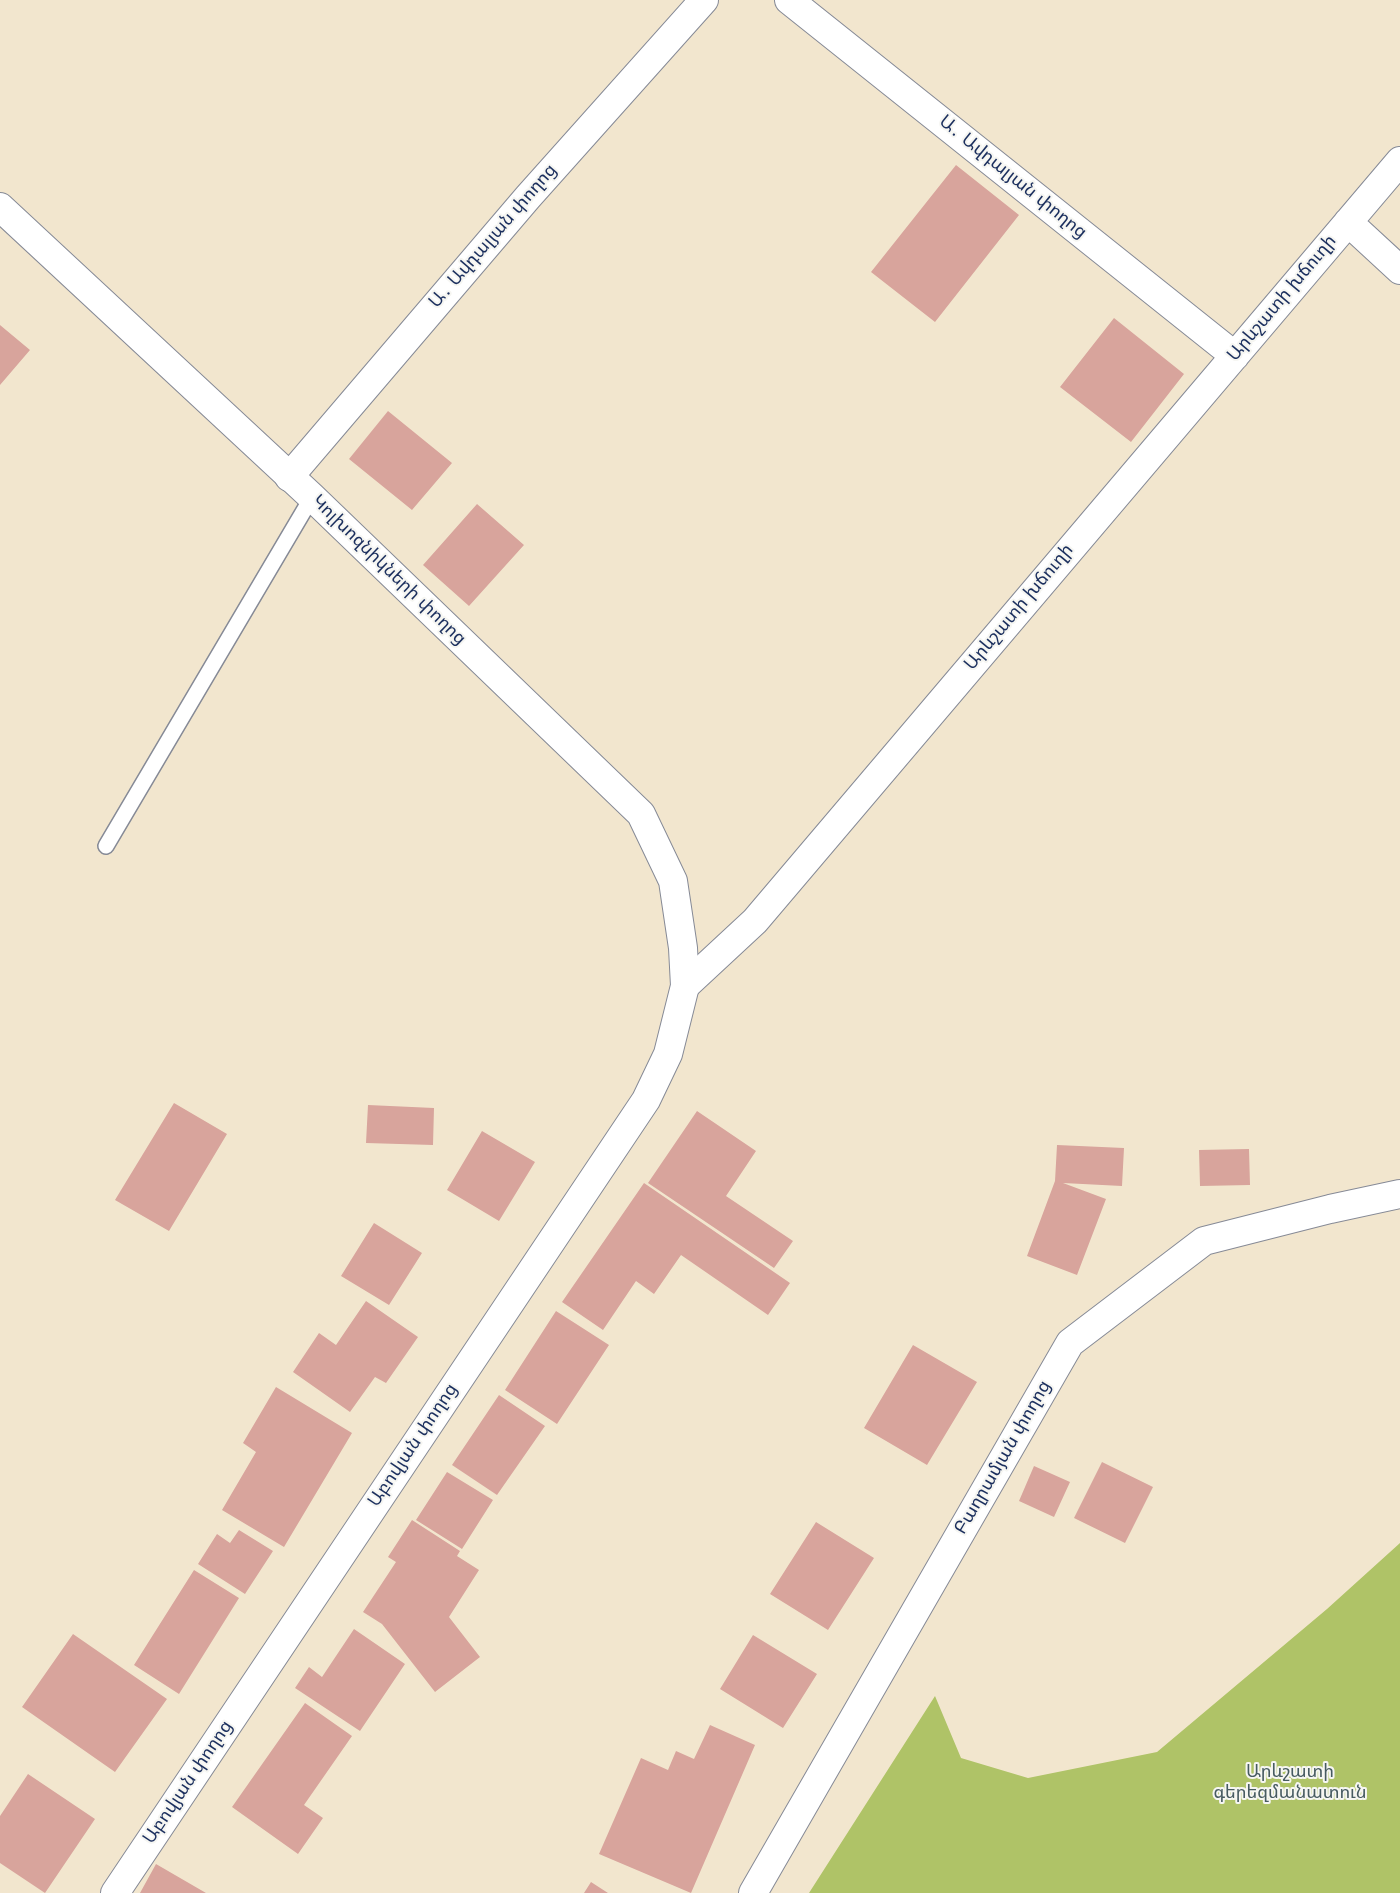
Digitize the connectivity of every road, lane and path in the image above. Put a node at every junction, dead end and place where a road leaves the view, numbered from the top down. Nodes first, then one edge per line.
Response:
1 (704, 0) edge
2 (789, 0) edge
3 (1400, 161) edge
4 (0, 207) edge
5 (1348, 222) junction
6 (1400, 270) edge
7 (1235, 356) junction
8 (289, 477) junction
9 (312, 497) junction
10 (106, 846) dead end
11 (684, 986) junction
12 (1400, 1194) edge
13 (115, 1893) edge
14 (753, 1893) edge

1 - 8 street, Ա․ Ավդալյան փողոց
2 - 7 street, Ա․ Ավդալյան փողոց
3 - 5 street, Արևշատի խճուղի
4 - 8 street, Կոլխոզնիկների փողոց
5 - 6 street, Արևշատի խճուղի
5 - 7 street, Արևշատի խճուղի
7 - 11 street, Արևշատի խճուղի
8 - 9 street, Կոլխոզնիկների փողոց
9 - 10 lane
9 - 11 street, Կոլխոզնիկների փողոց
11 - 13 street, Աբովյան փողոց
12 - 14 street, Բաղրամյան փողոց

